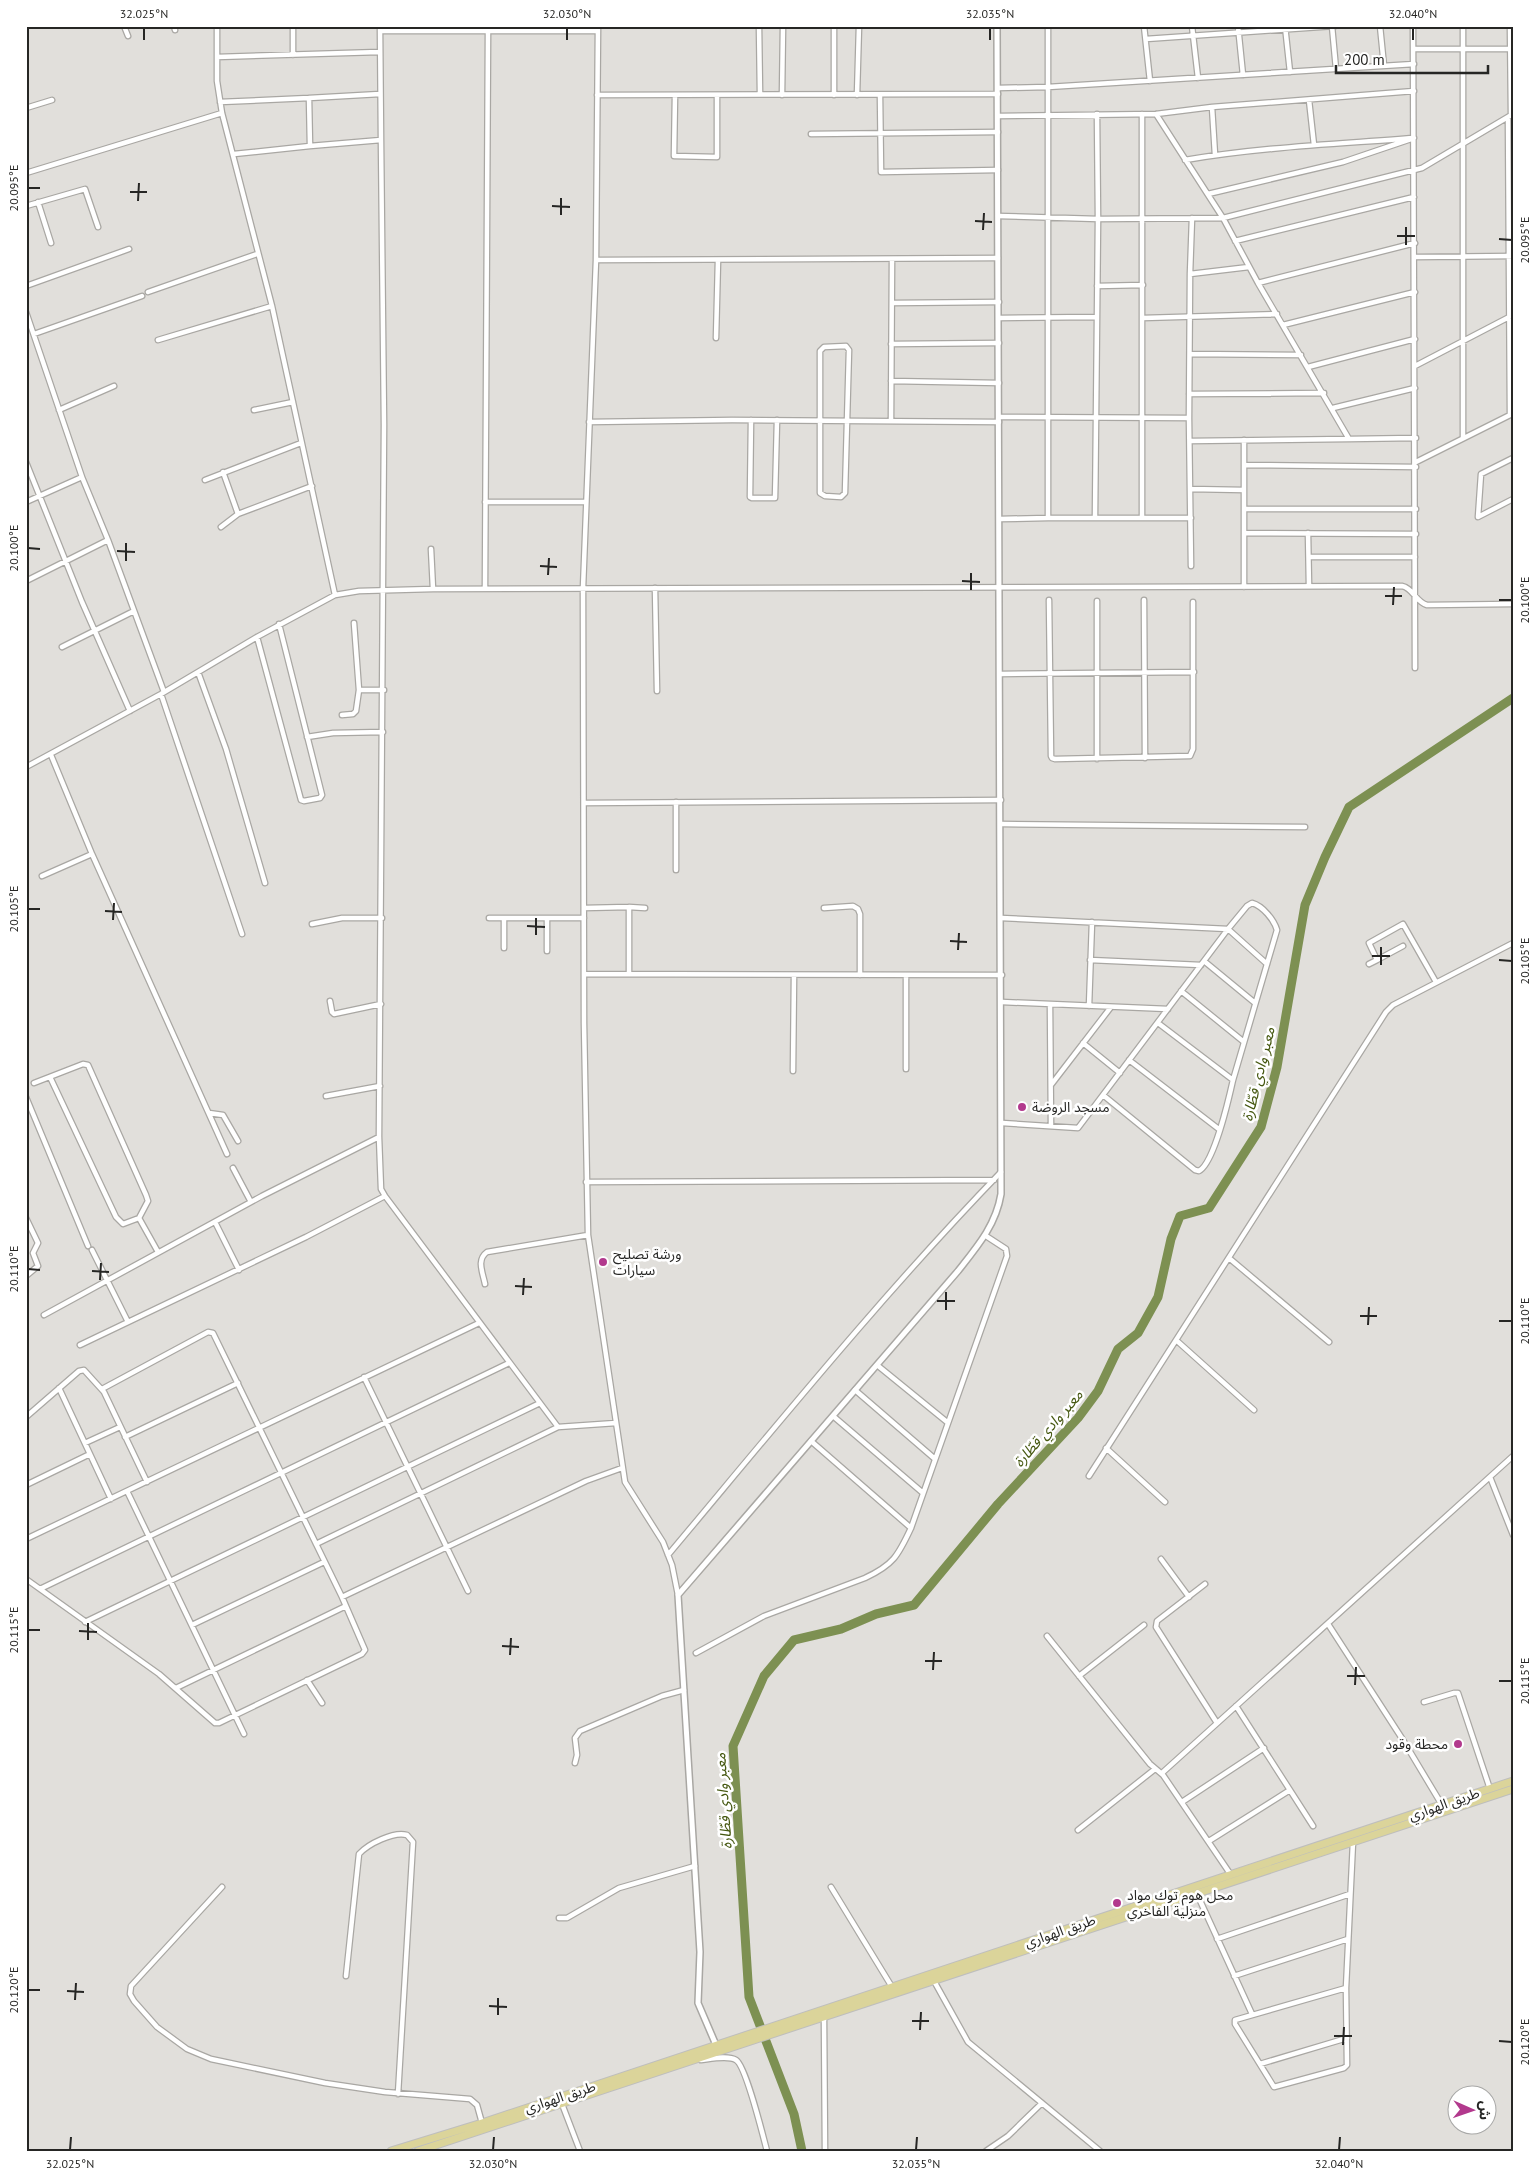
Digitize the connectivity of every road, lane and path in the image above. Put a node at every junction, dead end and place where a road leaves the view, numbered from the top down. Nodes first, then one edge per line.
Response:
1 (124, 26) edge
2 (217, 26) edge
3 (293, 26) edge
4 (759, 26) edge
5 (783, 26) edge
6 (834, 26) edge
7 (859, 26) edge
8 (998, 26) edge
9 (1048, 26) edge
10 (1144, 26) edge
11 (1192, 26) edge
12 (1238, 26) edge
13 (1333, 26) edge
14 (1380, 26) edge
15 (1414, 26) edge
16 (1463, 26) edge
17 (1510, 26) edge
18 (1286, 28) edge
19 (380, 29) edge
20 (430, 29) edge
21 (515, 29) edge
22 (598, 29) edge
23 (488, 31) junction
24 (1239, 33) junction
25 (128, 36) dead end
26 (1193, 36) junction
27 (1146, 39) junction
28 (1463, 49) junction
29 (1512, 49) edge
30 (1414, 50) junction
31 (379, 52) junction
32 (293, 55) junction
33 (217, 57) junction
34 (1414, 64) junction
35 (1384, 66) junction
36 (1336, 70) junction
37 (1290, 72) junction
38 (1243, 75) junction
39 (1198, 78) junction
40 (1150, 81) junction
41 (1048, 87) junction
42 (998, 91) junction
43 (1414, 91) junction
44 (380, 94) junction
45 (760, 94) junction
46 (597, 95) junction
47 (675, 95) junction
48 (717, 95) junction
49 (782, 95) junction
50 (834, 95) junction
51 (857, 95) junction
52 (880, 95) junction
53 (309, 98) junction
54 (52, 100) dead end
55 (1309, 100) junction
56 (220, 102) junction
57 (1212, 107) junction
58 (26, 108) edge
59 (222, 113) junction
60 (1098, 114) junction
61 (1142, 114) junction
62 (1156, 114) junction
63 (1048, 115) junction
64 (998, 116) junction
65 (1510, 116) edge
66 (998, 132) junction
67 (881, 133) junction
68 (811, 134) dead end
69 (1414, 138) junction
70 (381, 140) junction
71 (1463, 143) junction
72 (1314, 145) junction
73 (310, 146) junction
74 (234, 154) junction
75 (1215, 155) junction
76 (1186, 160) junction
77 (1414, 169) junction
78 (998, 170) junction
79 (1511, 172) edge
80 (26, 173) edge
81 (1208, 194) junction
82 (1414, 198) junction
83 (38, 202) junction
84 (26, 206) edge
85 (998, 216) junction
86 (1047, 217) junction
87 (1144, 217) junction
88 (1192, 218) junction
89 (1223, 218) junction
90 (1098, 219) junction
91 (98, 228) dead end
92 (1234, 242) junction
93 (51, 243) dead end
94 (1415, 243) junction
95 (129, 249) dead end
96 (257, 254) junction
97 (1511, 256) edge
98 (1415, 257) junction
99 (1463, 257) junction
100 (998, 258) junction
101 (892, 259) junction
102 (596, 260) junction
103 (718, 260) junction
104 (1249, 267) junction
105 (1190, 274) junction
106 (1258, 283) junction
107 (26, 286) edge
108 (1097, 286) junction
109 (1143, 286) junction
110 (148, 292) dead end
111 (1415, 292) junction
112 (142, 296) dead end
113 (998, 302) junction
114 (892, 303) junction
115 (272, 306) junction
116 (26, 312) edge
117 (1277, 314) junction
118 (1511, 316) edge
119 (1047, 317) junction
120 (999, 318) junction
121 (1096, 318) junction
122 (1143, 318) junction
123 (1190, 318) junction
124 (28, 322) edge
125 (1283, 325) junction
126 (34, 334) junction
127 (716, 338) dead end
128 (1415, 339) junction
129 (158, 340) dead end
130 (1463, 341) junction
131 (999, 343) junction
132 (891, 344) junction
133 (1190, 354) junction
134 (1301, 355) junction
135 (1415, 366) junction
136 (1308, 367) junction
137 (891, 381) junction
138 (999, 383) junction
139 (114, 386) dead end
140 (1415, 388) junction
141 (1189, 394) junction
142 (1324, 394) junction
143 (293, 402) junction
144 (1333, 408) junction
145 (59, 410) junction
146 (254, 410) dead end
147 (1512, 414) edge
148 (1048, 418) junction
149 (1095, 418) junction
150 (1143, 418) junction
151 (1189, 418) junction
152 (751, 420) junction
153 (777, 420) junction
154 (820, 420) junction
155 (999, 420) junction
156 (846, 421) junction
157 (891, 421) junction
158 (590, 422) junction
159 (1416, 438) junction
160 (1463, 438) junction
161 (1349, 439) junction
162 (1244, 440) junction
163 (1190, 441) junction
164 (301, 443) junction
165 (1513, 458) edge
166 (26, 462) edge
167 (1416, 464) junction
168 (1244, 465) junction
169 (223, 472) junction
170 (82, 478) junction
171 (205, 480) dead end
172 (312, 486) junction
173 (1190, 489) junction
174 (1244, 490) junction
175 (40, 496) junction
176 (1513, 499) edge
177 (26, 502) edge
178 (485, 502) junction
179 (586, 502) junction
180 (1244, 509) junction
181 (1416, 509) junction
182 (238, 514) junction
183 (1048, 518) junction
184 (1095, 518) junction
185 (1142, 518) junction
186 (1191, 518) junction
187 (1000, 519) junction
188 (221, 527) dead end
189 (1244, 533) junction
190 (1308, 533) junction
191 (1416, 534) junction
192 (108, 540) junction
193 (431, 549) dead end
194 (1309, 557) junction
195 (1415, 558) junction
196 (66, 562) junction
197 (1191, 566) dead end
198 (26, 581) edge
199 (1309, 586) junction
200 (1000, 587) junction
201 (1244, 587) junction
202 (485, 588) junction
203 (584, 588) junction
204 (655, 588) junction
205 (433, 589) junction
206 (384, 590) junction
207 (335, 595) junction
208 (1415, 596) junction
209 (1049, 600) dead end
210 (1097, 600) dead end
211 (1144, 600) dead end
212 (1193, 602) dead end
213 (1513, 604) edge
214 (134, 611) junction
215 (354, 623) dead end
216 (279, 624) junction
217 (94, 630) junction
218 (257, 637) junction
219 (62, 646) dead end
220 (1415, 668) dead end
221 (198, 672) junction
222 (1194, 672) junction
223 (1051, 673) junction
224 (1098, 673) junction
225 (1144, 673) junction
226 (1000, 674) junction
227 (359, 690) junction
228 (384, 690) junction
229 (657, 691) dead end
230 (162, 693) junction
231 (130, 710) junction
232 (342, 715) dead end
233 (383, 732) junction
234 (307, 738) junction
235 (51, 755) junction
236 (1098, 758) junction
237 (1146, 758) junction
238 (26, 767) edge
239 (1001, 800) junction
240 (676, 802) junction
241 (584, 803) junction
242 (1001, 824) junction
243 (1305, 827) dead end
244 (92, 854) junction
245 (676, 870) dead end
246 (42, 876) dead end
247 (265, 883) dead end
248 (629, 907) junction
249 (584, 908) junction
250 (644, 908) dead end
251 (824, 908) dead end
252 (382, 918) junction
253 (488, 918) dead end
254 (504, 918) junction
255 (584, 918) junction
256 (1001, 918) junction
257 (547, 919) junction
258 (1092, 922) junction
259 (312, 924) dead end
260 (1228, 929) junction
261 (242, 934) dead end
262 (1513, 942) edge
263 (1404, 946) dead end
264 (504, 948) dead end
265 (547, 951) dead end
266 (1090, 960) junction
267 (1377, 960) junction
268 (1202, 963) junction
269 (1267, 964) junction
270 (1368, 964) dead end
271 (584, 974) junction
272 (629, 974) junction
273 (794, 975) junction
274 (860, 975) junction
275 (906, 975) junction
276 (1002, 975) junction
277 (1436, 982) junction
278 (1181, 991) junction
279 (330, 1001) dead end
280 (1002, 1002) junction
281 (1256, 1003) junction
282 (381, 1004) junction
283 (1050, 1004) junction
284 (1089, 1006) junction
285 (1111, 1007) junction
286 (1168, 1009) junction
287 (1158, 1022) junction
288 (1244, 1042) junction
289 (1084, 1043) junction
290 (1130, 1060) junction
291 (906, 1069) dead end
292 (793, 1070) dead end
293 (1120, 1073) junction
294 (50, 1077) junction
295 (1233, 1080) junction
296 (34, 1083) dead end
297 (380, 1086) junction
298 (1050, 1086) junction
299 (1103, 1095) junction
300 (326, 1096) dead end
301 (26, 1097) edge
302 (209, 1114) junction
303 (1002, 1123) junction
304 (1050, 1126) junction
305 (1220, 1130) junction
306 (379, 1137) junction
307 (238, 1141) dead end
308 (227, 1154) dead end
309 (233, 1168) dead end
310 (1002, 1171) junction
311 (994, 1180) junction
312 (586, 1182) junction
313 (385, 1196) junction
314 (251, 1202) junction
315 (26, 1218) edge
316 (139, 1218) junction
317 (215, 1222) junction
318 (588, 1235) junction
319 (986, 1236) junction
320 (88, 1246) dead end
321 (92, 1250) dead end
322 (158, 1252) junction
323 (1229, 1258) junction
324 (239, 1270) junction
325 (26, 1276) edge
326 (108, 1279) junction
327 (485, 1284) dead end
328 (44, 1315) dead end
329 (128, 1322) junction
330 (479, 1322) junction
331 (1176, 1340) junction
332 (1328, 1342) dead end
333 (80, 1345) dead end
334 (509, 1363) junction
335 (877, 1365) junction
336 (364, 1378) junction
337 (238, 1383) junction
338 (59, 1388) junction
339 (102, 1389) junction
340 (855, 1390) junction
341 (540, 1403) junction
342 (1254, 1410) dead end
343 (833, 1416) junction
344 (26, 1417) edge
345 (386, 1422) junction
346 (947, 1422) junction
347 (616, 1423) junction
348 (120, 1427) junction
349 (558, 1427) junction
350 (260, 1428) junction
351 (125, 1437) junction
352 (811, 1441) junction
353 (85, 1444) junction
354 (1106, 1448) junction
355 (90, 1454) junction
356 (1513, 1456) edge
357 (935, 1459) junction
358 (407, 1467) junction
359 (622, 1468) junction
360 (281, 1472) junction
361 (1089, 1476) dead end
362 (1490, 1477) junction
363 (147, 1482) junction
364 (26, 1485) edge
365 (127, 1491) junction
366 (922, 1493) junction
367 (420, 1494) junction
368 (111, 1499) junction
369 (1165, 1502) dead end
370 (303, 1517) junction
371 (911, 1528) junction
372 (1513, 1535) edge
373 (149, 1536) junction
374 (26, 1539) edge
375 (316, 1544) junction
376 (446, 1547) junction
377 (668, 1554) junction
378 (1161, 1559) dead end
379 (324, 1562) junction
380 (26, 1579) edge
381 (170, 1581) junction
382 (1204, 1584) dead end
383 (40, 1589) junction
384 (468, 1591) dead end
385 (678, 1595) junction
386 (342, 1597) junction
387 (1189, 1597) junction
388 (346, 1606) junction
389 (86, 1622) junction
390 (1328, 1624) junction
391 (192, 1625) junction
392 (1144, 1625) dead end
393 (1047, 1636) dead end
394 (696, 1653) dead end
395 (213, 1670) junction
396 (1080, 1676) junction
397 (307, 1680) junction
398 (176, 1688) junction
399 (684, 1690) junction
400 (322, 1702) dead end
401 (1424, 1702) dead end
402 (1236, 1706) junction
403 (235, 1716) junction
404 (1217, 1723) junction
405 (244, 1734) dead end
406 (1264, 1748) junction
407 (575, 1764) dead end
408 (1155, 1769) junction
409 (1162, 1773) junction
410 (1513, 1781) edge
411 (1490, 1789) junction
412 (1513, 1789) edge
413 (1290, 1790) junction
414 (1182, 1802) junction
415 (1442, 1805) junction
416 (1313, 1826) dead end
417 (1078, 1830) dead end
418 (1209, 1841) junction
419 (1353, 1842) junction
420 (695, 1866) junction
421 (1231, 1875) junction
422 (222, 1886) dead end
423 (831, 1887) dead end
424 (1196, 1894) junction
425 (1350, 1894) junction
426 (1122, 1910) junction
427 (558, 1918) dead end
428 (1125, 1918) junction
429 (1217, 1939) junction
430 (1348, 1939) junction
431 (346, 1976) dead end
432 (1234, 1976) junction
433 (934, 1981) junction
434 (892, 1987) junction
435 (1346, 1988) junction
436 (1252, 2014) junction
437 (824, 2018) junction
438 (779, 2029) junction
439 (1347, 2038) junction
440 (716, 2045) junction
441 (730, 2045) junction
442 (695, 2060) junction
443 (1260, 2064) junction
444 (398, 2094) junction
445 (1042, 2103) junction
446 (562, 2104) junction
447 (482, 2123) junction
448 (391, 2151) edge
449 (418, 2151) edge
450 (580, 2151) edge
451 (767, 2151) edge
452 (825, 2151) edge
453 (986, 2151) edge
454 (1100, 2151) edge

1 - 25 street
2 - 33 street
3 - 32 street
4 - 45 street
5 - 49 street
6 - 50 street
7 - 51 street
8 - 42 street
9 - 41 street
10 - 27 street
11 - 26 street
12 - 24 street
13 - 18 street
13 - 36 street
14 - 35 street
15 - 30 street
16 - 28 street
17 - 29 street
18 - 24 street
18 - 37 street
19 - 20 street
19 - 31 street
20 - 23 street
21 - 22 street
21 - 23 street
22 - 46 street
23 - 178 street
24 - 26 street
24 - 38 street
26 - 27 street
26 - 39 street
27 - 40 street
28 - 29 street
28 - 30 street
28 - 71 street
29 - 65 street
30 - 34 street
31 - 32 street
31 - 44 street
32 - 33 street
33 - 56 street
34 - 35 street
34 - 43 street
35 - 36 street
36 - 37 street
37 - 38 street
38 - 39 street
39 - 40 street
40 - 41 street
41 - 42 street
41 - 63 street
42 - 52 street
42 - 64 street
43 - 55 street
43 - 69 street
44 - 53 street
44 - 70 street
45 - 48 street
45 - 49 street
46 - 47 street
46 - 102 street
47 - 48 street
47 - 48 street
49 - 50 street
50 - 51 street
51 - 52 street
52 - 67 street
53 - 56 street
53 - 73 street
54 - 58 street
55 - 57 street
55 - 72 street
56 - 59 street
57 - 62 street
57 - 75 street
59 - 74 street
59 - 80 street
60 - 61 street
60 - 63 street
60 - 90 street
61 - 62 street
61 - 87 street
62 - 76 street
63 - 64 street
63 - 86 street
64 - 66 street
65 - 71 street
65 - 79 street
66 - 67 street
66 - 78 street
67 - 68 street
67 - 78 street
69 - 72 street
69 - 77 street
69 - 81 street
70 - 73 street
70 - 206 street
71 - 77 street
71 - 99 street
72 - 75 street
73 - 74 street
74 - 96 street
75 - 76 street
76 - 81 street
77 - 82 street
77 - 89 street
78 - 85 street
79 - 97 street
81 - 89 street
82 - 92 street
82 - 94 street
83 - 84 street
83 - 91 street
83 - 93 street
85 - 86 street
85 - 100 street
86 - 90 street
86 - 119 street
87 - 88 street
87 - 90 street
87 - 109 street
88 - 89 street
88 - 105 street
89 - 92 street
90 - 108 street
92 - 104 street
94 - 98 street
94 - 106 street
95 - 107 street
96 - 110 street
96 - 115 street
97 - 99 street
97 - 118 street
98 - 99 street
98 - 111 street
99 - 130 street
100 - 101 street
100 - 113 street
101 - 103 street
101 - 114 street
102 - 103 street
102 - 158 street
103 - 127 street
104 - 105 street
104 - 106 street
105 - 123 street
106 - 117 street
108 - 109 street
108 - 121 street
109 - 122 street
111 - 125 street
111 - 128 street
112 - 126 street
113 - 114 street
113 - 120 street
114 - 132 street
115 - 129 street
115 - 143 street
116 - 124 street
117 - 123 street
117 - 125 street
118 - 130 street
118 - 147 street
119 - 120 street
119 - 121 street
119 - 148 street
120 - 131 street
121 - 149 street
122 - 123 street
122 - 150 street
123 - 133 street
124 - 126 street
125 - 134 street
126 - 145 street
128 - 135 street
128 - 136 street
130 - 135 street
130 - 160 street
131 - 132 street
131 - 138 street
132 - 137 street
133 - 134 street
133 - 141 street
134 - 136 street
135 - 140 street
136 - 142 street
137 - 138 street
137 - 157 street
138 - 155 street
139 - 145 street
140 - 144 street
140 - 159 street
141 - 142 street
141 - 151 street
142 - 144 street
143 - 146 street
143 - 164 street
144 - 161 street
145 - 170 street
147 - 160 street
148 - 149 street
148 - 155 street
148 - 183 street
149 - 150 street
149 - 184 street
150 - 151 street
150 - 185 street
151 - 163 street
152 - 153 street
152 - 153 street
152 - 158 street
153 - 154 street
154 - 156 street
154 - 156 street
154 - 156 street
155 - 157 street
155 - 187 street
156 - 157 street
158 - 179 street
159 - 161 street
159 - 167 street
160 - 167 street
161 - 162 street
162 - 163 street
162 - 168 street
163 - 173 street
164 - 169 street
164 - 172 street
165 - 176 street
166 - 175 street
167 - 168 street
167 - 181 street
168 - 174 street
169 - 171 street
169 - 182 street
170 - 175 street
170 - 192 street
172 - 182 street
172 - 207 street
173 - 174 street
173 - 186 street
174 - 180 street
175 - 177 street
175 - 196 street
178 - 179 street
178 - 202 street
179 - 203 street
180 - 181 street
180 - 189 street
181 - 191 street
182 - 188 street
183 - 184 street
183 - 187 street
184 - 185 street
185 - 186 street
186 - 197 street
187 - 200 street
189 - 190 street
189 - 201 street
190 - 191 street
190 - 194 street
191 - 195 street
192 - 196 street
192 - 214 street
193 - 205 street
194 - 195 street
194 - 199 street
195 - 208 street
196 - 198 street
196 - 217 street
199 - 201 street
199 - 208 street
200 - 201 street
200 - 204 street
200 - 226 street
202 - 203 street
202 - 205 street
203 - 204 street
203 - 241 street
204 - 229 street
205 - 206 street
206 - 207 street
206 - 228 street
207 - 216 street
208 - 213 street
208 - 220 street
209 - 223 street
210 - 224 street
211 - 225 street
212 - 222 street
214 - 217 street
214 - 230 street
215 - 227 street
216 - 218 street
216 - 234 street
217 - 219 street
217 - 231 street
218 - 221 street
218 - 234 street
221 - 230 street
221 - 247 street
222 - 225 street
222 - 237 street
223 - 224 street
223 - 226 street
223 - 236 street
224 - 225 street
224 - 236 street
225 - 237 street
226 - 239 street
227 - 228 street
227 - 232 street
228 - 233 street
230 - 231 street
230 - 261 street
231 - 235 street
233 - 234 street
233 - 252 street
235 - 238 street
235 - 244 street
236 - 237 street
239 - 240 street
239 - 242 street
240 - 241 street
240 - 245 street
241 - 249 street
242 - 243 street
242 - 256 street
244 - 246 street
244 - 302 street
248 - 249 street
248 - 250 street
248 - 272 street
249 - 255 street
251 - 274 street
252 - 259 street
252 - 282 street
253 - 254 street
254 - 257 street
254 - 264 street
255 - 257 street
255 - 271 street
256 - 258 street
256 - 276 street
257 - 265 street
258 - 260 street
258 - 266 street
260 - 268 street
260 - 269 street
260 - 269 street
262 - 277 street
263 - 267 street
266 - 268 street
266 - 284 street
267 - 270 street
267 - 277 street
268 - 278 street
268 - 281 street
269 - 281 street
271 - 272 street
271 - 312 street
272 - 273 street
273 - 274 street
273 - 292 street
274 - 275 street
275 - 276 street
275 - 291 street
276 - 280 street
277 - 323 street
278 - 286 street
278 - 288 street
279 - 282 street
280 - 283 street
280 - 303 street
281 - 288 street
282 - 297 street
283 - 284 street
283 - 298 street
284 - 285 street
285 - 286 street
285 - 289 street
286 - 287 street
287 - 290 street
287 - 295 street
288 - 295 street
289 - 293 street
289 - 298 street
290 - 293 street
290 - 305 street
293 - 299 street
294 - 296 street
294 - 316 street
294 - 316 street
295 - 305 street
297 - 300 street
297 - 306 street
298 - 304 street
299 - 304 street
299 - 305 street
301 - 320 street
302 - 307 street
302 - 308 street
303 - 304 street
303 - 310 street
306 - 313 street
306 - 314 street
309 - 314 street
310 - 311 street
310 - 319 street
311 - 312 street
311 - 377 street
312 - 318 street
313 - 324 street
313 - 330 street
314 - 317 street
315 - 325 street
316 - 322 street
317 - 322 street
317 - 324 street
318 - 327 street
318 - 347 street
319 - 335 street
319 - 346 street
321 - 326 street
322 - 326 street
323 - 331 street
323 - 332 street
324 - 329 street
326 - 328 street
326 - 329 street
329 - 333 street
330 - 334 street
330 - 336 street
331 - 342 street
331 - 354 street
334 - 341 street
334 - 345 street
335 - 340 street
335 - 346 street
336 - 345 street
336 - 350 street
337 - 339 street
337 - 350 street
337 - 351 street
338 - 339 street
338 - 344 street
338 - 353 street
339 - 348 street
340 - 343 street
340 - 357 street
341 - 349 street
341 - 358 street
343 - 352 street
343 - 366 street
345 - 358 street
345 - 360 street
346 - 357 street
347 - 349 street
347 - 359 street
348 - 351 street
348 - 353 street
349 - 367 street
350 - 360 street
350 - 363 street
351 - 363 street
352 - 371 street
352 - 385 street
353 - 355 street
354 - 361 street
354 - 369 street
355 - 364 street
355 - 368 street
356 - 362 street
357 - 366 street
358 - 367 street
358 - 370 street
359 - 376 street
359 - 377 street
360 - 370 street
360 - 373 street
362 - 372 street
362 - 390 street
363 - 365 street
365 - 368 street
365 - 373 street
366 - 371 street
367 - 375 street
367 - 376 street
368 - 374 street
370 - 375 street
370 - 381 street
371 - 394 street
373 - 381 street
373 - 383 street
375 - 379 street
376 - 384 street
376 - 386 street
377 - 385 street
378 - 387 street
379 - 386 street
379 - 391 street
380 - 383 street
381 - 389 street
381 - 391 street
382 - 387 street
383 - 389 street
385 - 399 street
386 - 388 street
387 - 404 street
388 - 395 street
388 - 397 street
389 - 398 street
390 - 402 street
390 - 415 street
391 - 395 street
392 - 396 street
393 - 396 street
395 - 398 street
395 - 403 street
396 - 408 street
397 - 400 street
397 - 403 street
398 - 403 street
399 - 407 street
399 - 420 street
401 - 411 street
402 - 404 street
402 - 406 street
403 - 405 street
404 - 409 street
406 - 413 street
406 - 414 street
408 - 409 street
408 - 417 street
409 - 414 street
410 - 411 highway, طريق الهواري
411 - 415 highway, طريق الهواري
412 - 419 highway, طريق الهواري
413 - 416 street
413 - 418 street
414 - 418 street
415 - 421 highway, طريق الهواري
418 - 421 street
419 - 424 highway, طريق الهواري
419 - 425 street
420 - 427 street
420 - 440 street
421 - 426 highway, طريق الهواري
422 - 444 street
423 - 434 street
424 - 428 highway, طريق الهواري
424 - 429 street
425 - 429 street
425 - 430 street
426 - 428 highway
426 - 434 highway, طريق الهواري
428 - 433 highway, طريق الهواري
429 - 432 street
430 - 432 street
430 - 435 street
431 - 444 street
432 - 436 street
433 - 437 highway, طريق الهواري
433 - 445 street
434 - 438 highway, طريق الهواري
435 - 436 street
435 - 439 street
436 - 443 street
437 - 438 highway, طريق الهواري
437 - 452 street
438 - 441 highway
439 - 443 street
439 - 443 street
440 - 441 highway, طريق الهواري
440 - 447 highway, طريق الهواري
441 - 442 highway, طريق الهواري
442 - 446 highway, طريق الهواري
442 - 451 street
444 - 447 street
445 - 453 street
445 - 454 street
446 - 449 highway, طريق الهواري
446 - 450 street
447 - 448 highway, طريق الهواري

